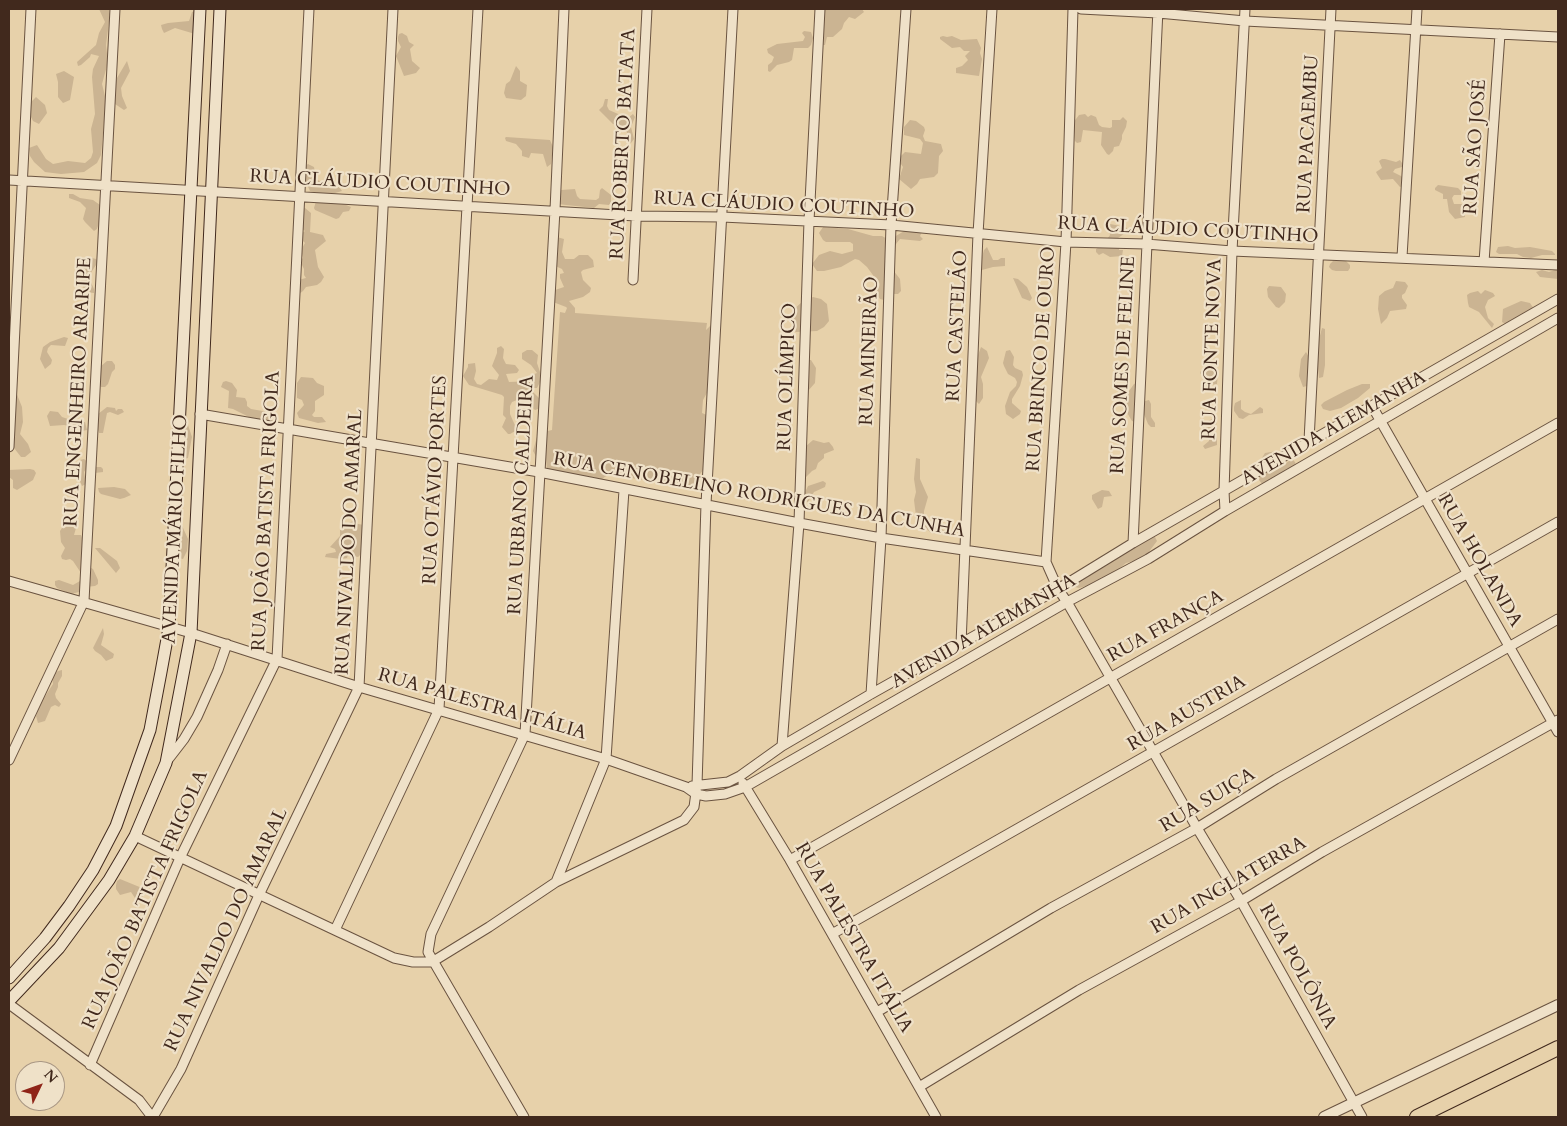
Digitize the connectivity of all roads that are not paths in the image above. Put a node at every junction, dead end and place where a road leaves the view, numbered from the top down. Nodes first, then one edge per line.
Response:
1 (31, 9) edge
2 (115, 9) edge
3 (200, 9) edge
4 (220, 9) edge
5 (309, 9) edge
6 (393, 9) edge
7 (478, 9) edge
8 (564, 9) edge
9 (647, 9) edge
10 (733, 9) edge
11 (820, 9) edge
12 (906, 9) edge
13 (992, 9) edge
14 (1073, 9) edge
15 (1081, 9) edge
16 (1245, 9) edge
17 (1331, 9) edge
18 (1417, 9) edge
19 (1158, 11) edge
20 (1245, 21) junction
21 (1331, 25) junction
22 (1416, 30) junction
23 (1500, 34) junction
24 (1558, 37) edge
25 (9, 180) edge
26 (22, 180) junction
27 (106, 184) junction
28 (191, 189) junction
29 (211, 190) junction
30 (299, 197) junction
31 (383, 202) junction
32 (468, 205) junction
33 (554, 210) junction
34 (636, 216) junction
35 (722, 217) junction
36 (809, 221) junction
37 (891, 225) junction
38 (978, 234) junction
39 (1066, 242) junction
40 (1146, 244) junction
41 (1232, 250) junction
42 (1319, 253) junction
43 (1402, 257) junction
44 (1484, 262) junction
45 (1558, 265) edge
46 (633, 280) dead end
47 (1558, 299) edge
48 (1558, 318) edge
49 (1372, 406) junction
50 (200, 414) junction
51 (1380, 420) junction
52 (1558, 423) edge
53 (287, 429) junction
54 (1309, 441) junction
55 (371, 443) junction
56 (9, 447) edge
57 (454, 457) junction
58 (539, 472) junction
59 (624, 490) junction
60 (1224, 491) junction
61 (1425, 500) junction
62 (706, 504) junction
63 (1225, 511) junction
64 (1558, 522) edge
65 (799, 523) junction
66 (881, 538) junction
67 (1132, 543) junction
68 (964, 551) junction
69 (1046, 562) junction
70 (1467, 573) junction
71 (9, 581) edge
72 (1058, 589) junction
73 (84, 601) junction
74 (1067, 602) junction
75 (1558, 620) edge
76 (170, 628) junction
77 (191, 633) junction
78 (227, 644) junction
79 (961, 644) junction
80 (1509, 647) junction
81 (277, 659) junction
82 (1109, 678) junction
83 (359, 687) junction
84 (871, 694) junction
85 (439, 709) junction
86 (1556, 722) edge
87 (1558, 732) edge
88 (525, 734) junction
89 (782, 746) junction
90 (1152, 752) junction
91 (606, 759) junction
92 (9, 760) edge
93 (166, 763) junction
94 (740, 776) junction
95 (745, 787) junction
96 (696, 789) junction
97 (1197, 828) junction
98 (135, 836) junction
99 (180, 858) junction
100 (790, 860) junction
101 (556, 882) junction
102 (259, 894) junction
103 (1241, 901) junction
104 (335, 930) junction
105 (832, 934) junction
106 (432, 962) junction
107 (9, 978) edge
108 (9, 1002) edge
109 (1558, 1005) edge
110 (877, 1012) junction
111 (1558, 1048) edge
112 (90, 1065) junction
113 (919, 1087) junction
114 (1354, 1103) junction
115 (152, 1117) edge
116 (524, 1117) edge
117 (936, 1117) edge
118 (1324, 1117) edge
119 (1362, 1117) edge
120 (1416, 1117) edge

1 - 26 street
2 - 27 street, RUA ENGENHEIRO ARARIPE
3 - 28 main road, AVENIDA MÁRIO FILHO
4 - 29 main road, AVENIDA MÁRIO FILHO
5 - 30 street, RUA JOÃO BATISTA FRIGOLA
6 - 31 street, RUA NIVALDO DO AMARAL
7 - 32 street, RUA OTÁVIO PORTES
8 - 33 street, RUA URBANO CALDEIRA
9 - 34 street, RUA ROBERTO BATATA
10 - 35 street
11 - 36 street, RUA OLÍMPICO
12 - 37 street, RUA MINEIRÃO
13 - 38 street, RUA CASTELÃO
14 - 39 street, RUA BRINCO DE OURO
15 - 19 street
16 - 20 street, RUA FONTE NOVA
17 - 21 street, RUA PACAEMBU
18 - 22 street
19 - 20 street
19 - 40 street, RUA SOMES DE FELINE
20 - 21 street
20 - 41 street, RUA FONTE NOVA
21 - 22 street
21 - 42 street, RUA PACAEMBU
22 - 23 street
22 - 43 street
23 - 24 street
23 - 44 street, RUA SÃO JOSÉ
25 - 26 street, RUA CLÁUDIO COUTINHO
26 - 27 street, RUA CLÁUDIO COUTINHO
26 - 56 street
27 - 28 street, RUA CLÁUDIO COUTINHO
27 - 73 street, RUA ENGENHEIRO ARARIPE
28 - 29 street, RUA CLÁUDIO COUTINHO
28 - 76 main road, AVENIDA MÁRIO FILHO
29 - 30 street, RUA CLÁUDIO COUTINHO
29 - 50 main road, AVENIDA MÁRIO FILHO
30 - 31 street, RUA CLÁUDIO COUTINHO
30 - 53 street, RUA JOÃO BATISTA FRIGOLA
31 - 32 street, RUA CLÁUDIO COUTINHO
31 - 55 street, RUA NIVALDO DO AMARAL
32 - 33 street, RUA CLÁUDIO COUTINHO
32 - 57 street, RUA OTÁVIO PORTES
33 - 34 street, RUA CLÁUDIO COUTINHO
33 - 58 street, RUA URBANO CALDEIRA
34 - 35 street, RUA CLÁUDIO COUTINHO
34 - 46 street, RUA ROBERTO BATATA
35 - 36 street, RUA CLÁUDIO COUTINHO
35 - 62 street
36 - 37 street, RUA CLÁUDIO COUTINHO
36 - 65 street, RUA OLÍMPICO
37 - 38 street, RUA CLÁUDIO COUTINHO
37 - 66 street, RUA MINEIRÃO
38 - 39 street, RUA CLÁUDIO COUTINHO
38 - 68 street, RUA CASTELÃO
39 - 40 street, RUA CLÁUDIO COUTINHO
39 - 69 street, RUA BRINCO DE OURO
40 - 41 street, RUA CLÁUDIO COUTINHO
40 - 67 street, RUA SOMES DE FELINE
41 - 42 street, RUA CLÁUDIO COUTINHO
41 - 60 street, RUA FONTE NOVA
42 - 43 street, RUA CLÁUDIO COUTINHO
42 - 54 street, RUA PACAEMBU
43 - 44 street, RUA CLÁUDIO COUTINHO
44 - 45 street, RUA CLÁUDIO COUTINHO
47 - 49 street, AVENIDA ALEMANHA
48 - 51 street, AVENIDA ALEMANHA
49 - 51 street, RUA HOLANDA
49 - 54 street, AVENIDA ALEMANHA
50 - 53 street, RUA CENOBELINO RODRIGUES DA CUNHA
50 - 77 main road, AVENIDA MÁRIO FILHO
51 - 61 street, RUA HOLANDA
51 - 63 street, AVENIDA ALEMANHA
52 - 61 street, RUA FRANÇA
53 - 55 street, RUA CENOBELINO RODRIGUES DA CUNHA
53 - 81 street, RUA JOÃO BATISTA FRIGOLA
54 - 60 street, AVENIDA ALEMANHA
55 - 57 street, RUA CENOBELINO RODRIGUES DA CUNHA
55 - 83 street, RUA NIVALDO DO AMARAL
57 - 58 street, RUA CENOBELINO RODRIGUES DA CUNHA
57 - 85 street, RUA OTÁVIO PORTES
58 - 59 street, RUA CENOBELINO RODRIGUES DA CUNHA
58 - 88 street, RUA URBANO CALDEIRA
59 - 62 street, RUA CENOBELINO RODRIGUES DA CUNHA
59 - 91 street
60 - 63 street, RUA FONTE NOVA
60 - 67 street, AVENIDA ALEMANHA
61 - 70 street, RUA HOLANDA
61 - 82 street, RUA FRANÇA
62 - 65 street, RUA CENOBELINO RODRIGUES DA CUNHA
62 - 96 street
63 - 74 street, AVENIDA ALEMANHA
64 - 70 street, RUA AUSTRIA
65 - 66 street, RUA CENOBELINO RODRIGUES DA CUNHA
65 - 89 street, RUA OLÍMPICO
66 - 68 street, RUA CENOBELINO RODRIGUES DA CUNHA
66 - 84 street, RUA MINEIRÃO
67 - 72 street, AVENIDA ALEMANHA
68 - 69 street, RUA CENOBELINO RODRIGUES DA CUNHA
68 - 79 street, RUA CASTELÃO
69 - 72 street, RUA BRINCO DE OURO
70 - 80 street, RUA HOLANDA
70 - 90 street, RUA AUSTRIA
71 - 73 street, RUA PALESTRA ITÁLIA
72 - 74 street, RUA POLÔNIA
72 - 79 street, AVENIDA ALEMANHA
73 - 76 street, RUA PALESTRA ITÁLIA
73 - 92 street, RUA ENGENHEIRO ARARIPE
74 - 82 street, RUA POLÔNIA
74 - 95 street, AVENIDA ALEMANHA
75 - 80 street, RUA SUIÇA
76 - 77 street, RUA PALESTRA ITÁLIA
76 - 107 main road, AVENIDA MÁRIO FILHO
77 - 78 street, RUA PALESTRA ITÁLIA
77 - 93 main road, AVENIDA MÁRIO FILHO
78 - 81 street, RUA PALESTRA ITÁLIA
78 - 93 street
79 - 84 street, AVENIDA ALEMANHA
80 - 86 street, RUA HOLANDA
80 - 97 street, RUA SUIÇA
81 - 83 street, RUA PALESTRA ITÁLIA
81 - 99 street, RUA JOÃO BATISTA FRIGOLA
82 - 90 street, RUA POLÔNIA
82 - 100 street, RUA FRANÇA
83 - 85 street, RUA PALESTRA ITÁLIA
83 - 102 street, RUA NIVALDO DO AMARAL
84 - 89 street, AVENIDA ALEMANHA
85 - 88 street, RUA PALESTRA ITÁLIA
85 - 104 street, RUA OTÁVIO PORTES
86 - 87 street, RUA HOLANDA
86 - 103 street, RUA INGLATERRA
88 - 91 street, RUA PALESTRA ITÁLIA
88 - 106 street, RUA URBANO CALDEIRA
89 - 94 street, AVENIDA ALEMANHA
90 - 97 street, RUA POLÔNIA
90 - 105 street, RUA AUSTRIA
91 - 96 street, RUA PALESTRA ITÁLIA
91 - 101 street
93 - 98 main road, AVENIDA MÁRIO FILHO
94 - 95 street, RUA PALESTRA ITÁLIA
94 - 96 street, AVENIDA ALEMANHA
95 - 96 street, AVENIDA ALEMANHA
95 - 100 street, RUA PALESTRA ITÁLIA
96 - 101 street
97 - 103 street, RUA POLÔNIA
97 - 110 street, RUA SUIÇA
98 - 99 street
98 - 108 main road, AVENIDA MÁRIO FILHO
99 - 102 street
99 - 112 street, RUA JOÃO BATISTA FRIGOLA
100 - 105 street, RUA PALESTRA ITÁLIA
101 - 106 street
102 - 104 street
102 - 115 street, RUA NIVALDO DO AMARAL
103 - 113 street, RUA INGLATERRA
103 - 114 street, RUA POLÔNIA
104 - 106 street
105 - 110 street, RUA PALESTRA ITÁLIA
106 - 116 street
108 - 112 street
109 - 114 street
110 - 113 street, RUA PALESTRA ITÁLIA
111 - 120 highway
112 - 115 street
113 - 117 street, RUA PALESTRA ITÁLIA
114 - 118 street
114 - 119 street, RUA POLÔNIA

